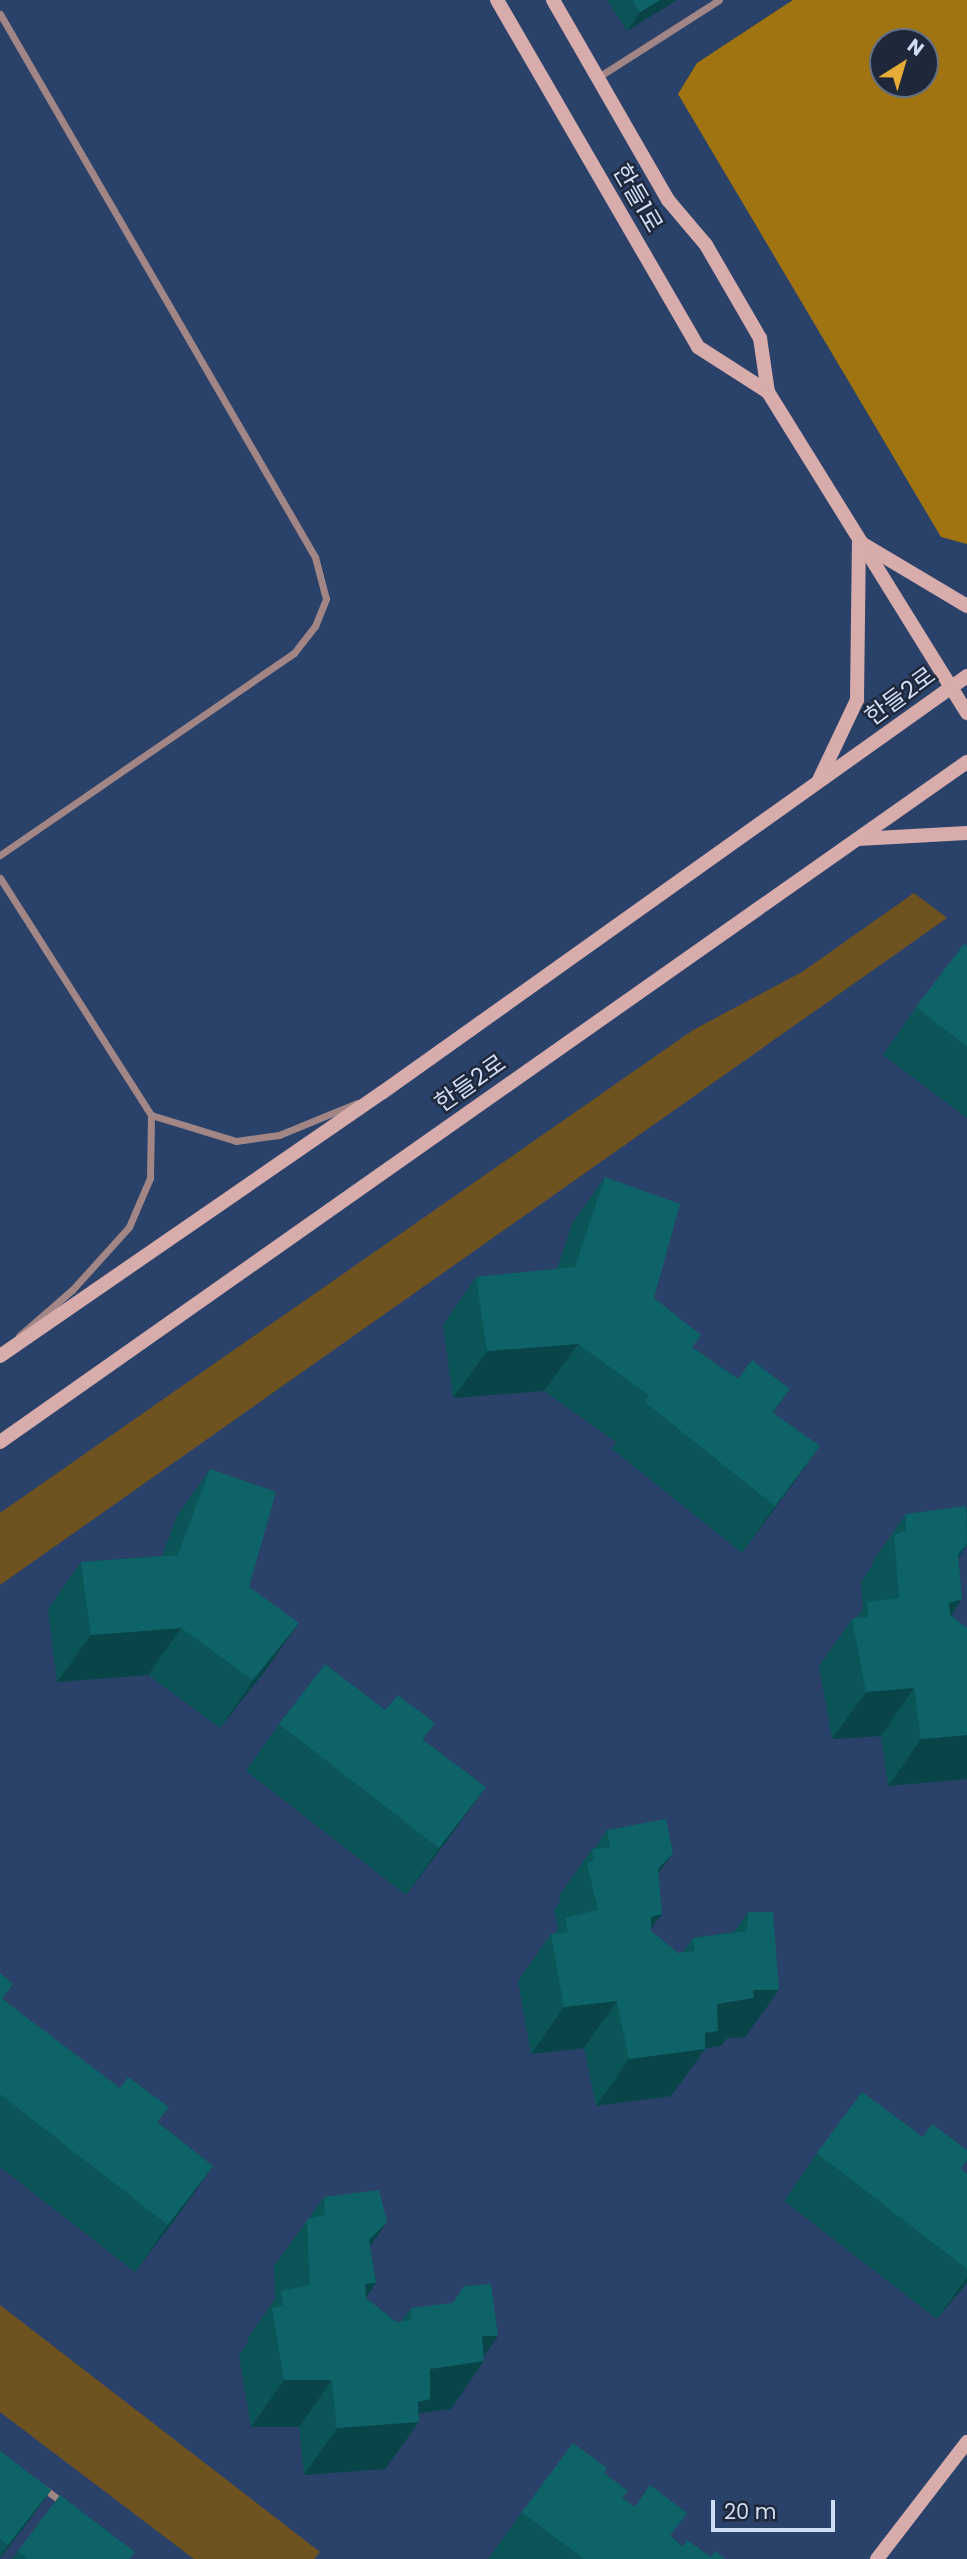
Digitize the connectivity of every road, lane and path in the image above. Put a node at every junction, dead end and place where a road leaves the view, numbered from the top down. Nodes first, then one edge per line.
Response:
1 (497, 0) edge
2 (553, 0) edge
3 (719, 0) edge
4 (0, 14) edge
5 (600, 76) junction
6 (768, 391) junction
7 (859, 542) junction
8 (967, 606) edge
9 (967, 676) edge
10 (948, 689) junction
11 (967, 713) edge
12 (967, 762) edge
13 (818, 782) junction
14 (967, 833) edge
15 (857, 839) junction
16 (0, 855) edge
17 (0, 878) edge
18 (383, 1092) junction
19 (151, 1115) junction
20 (0, 1354) edge
21 (0, 1443) edge
22 (967, 2442) edge
23 (31, 2479) edge
24 (73, 2511) edge
25 (877, 2559) edge

1 - 6 street, 한들1로
2 - 5 street, 한들1로
3 - 5 street
4 - 16 street
5 - 6 street, 한들1로
6 - 7 street, 한들1로
7 - 8 street
7 - 10 street, 한들1로
7 - 13 street
9 - 10 street, 한들2로
10 - 11 street, 한들1로
10 - 13 street, 한들2로
12 - 15 street, 한들2로
13 - 18 street, 한들2로
14 - 15 street
15 - 21 street, 한들2로
17 - 19 street
18 - 19 street
18 - 20 street, 한들2로
19 - 20 street
22 - 25 street
23 - 24 street

